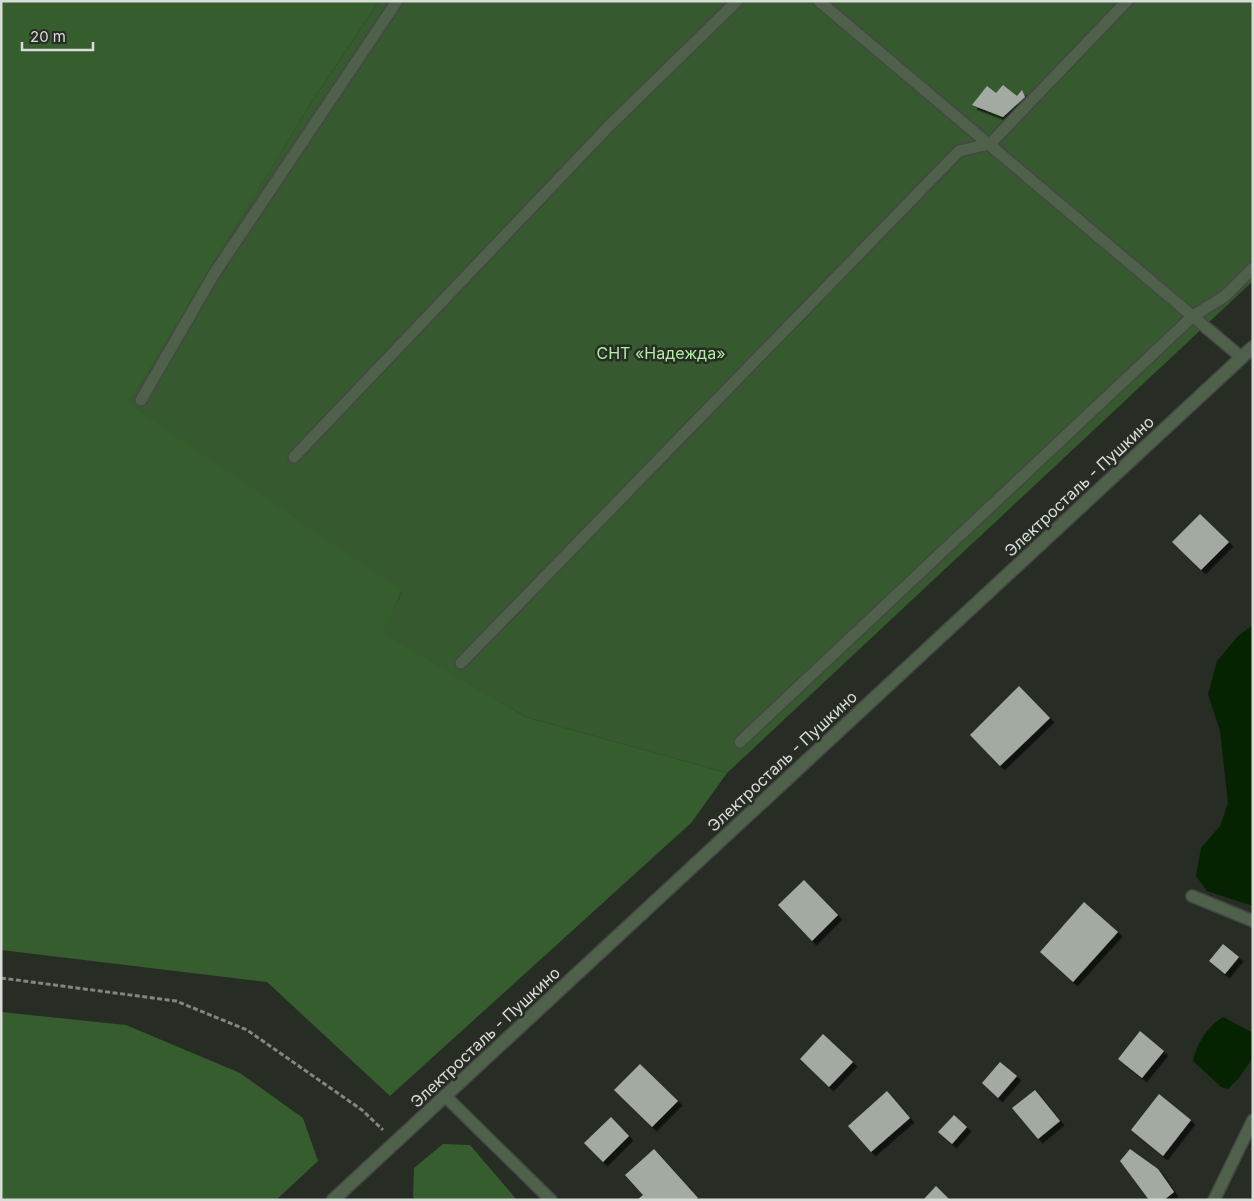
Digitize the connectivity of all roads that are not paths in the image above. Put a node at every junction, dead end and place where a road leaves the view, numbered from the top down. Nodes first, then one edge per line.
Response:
1 (396, 1) edge
2 (737, 1) edge
3 (820, 1) edge
4 (1127, 1) edge
5 (990, 144) junction
6 (1253, 268) edge
7 (1193, 316) junction
8 (1253, 346) edge
9 (1241, 357) junction
10 (141, 400) dead end
11 (294, 457) dead end
12 (461, 662) dead end
13 (740, 742) dead end
14 (1192, 896) dead end
15 (1253, 921) edge
16 (445, 1096) junction
17 (1253, 1120) edge
18 (333, 1200) edge
19 (551, 1200) edge
20 (1214, 1200) edge

1 - 10 lane
2 - 11 lane
3 - 5 lane
4 - 5 lane
5 - 7 lane
5 - 12 lane
6 - 7 lane
7 - 9 lane
7 - 13 lane
8 - 9 street, Электросталь - Пушкино
9 - 16 street, Электросталь - Пушкино
14 - 15 lane
16 - 18 street, Электросталь - Пушкино
16 - 19 lane
17 - 20 lane

